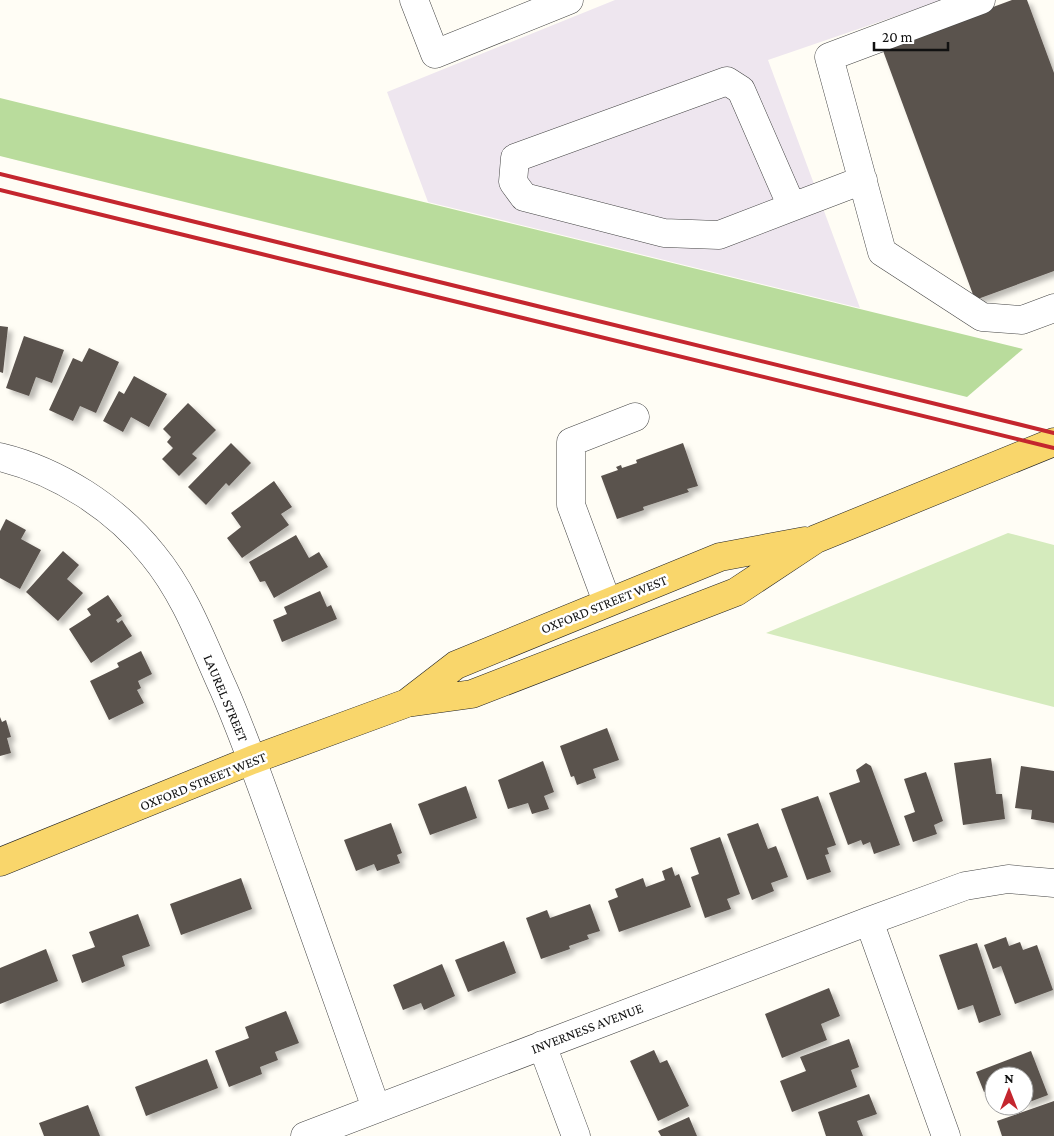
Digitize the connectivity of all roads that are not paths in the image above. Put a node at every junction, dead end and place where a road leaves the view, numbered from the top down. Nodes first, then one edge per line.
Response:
1 (414, 0) edge
2 (569, 0) edge
3 (980, 0) edge
4 (862, 180) junction
5 (792, 207) junction
6 (1054, 308) edge
7 (635, 417) dead end
8 (1054, 442) edge
9 (0, 457) edge
10 (816, 539) junction
11 (606, 602) junction
12 (407, 703) junction
13 (252, 760) junction
14 (0, 862) edge
15 (1054, 883) edge
16 (868, 920) junction
17 (542, 1045) junction
18 (376, 1108) junction
19 (305, 1136) edge
20 (576, 1136) edge
21 (946, 1136) edge

1 - 2 street
3 - 4 street
4 - 5 street
4 - 6 street
5 - 5 street
7 - 11 street
8 - 10 main road, OXFORD STREET WEST
9 - 13 street, LAUREL STREET
10 - 11 main road, OXFORD STREET WEST
10 - 12 main road, OXFORD STREET WEST
11 - 12 main road, OXFORD STREET WEST
12 - 13 main road, OXFORD STREET WEST
13 - 14 main road, OXFORD STREET WEST
13 - 18 street, LAUREL STREET
15 - 16 street, INVERNESS AVENUE
16 - 17 street, INVERNESS AVENUE
16 - 21 street
17 - 18 street, INVERNESS AVENUE
17 - 20 street
18 - 19 street, INVERNESS AVENUE

